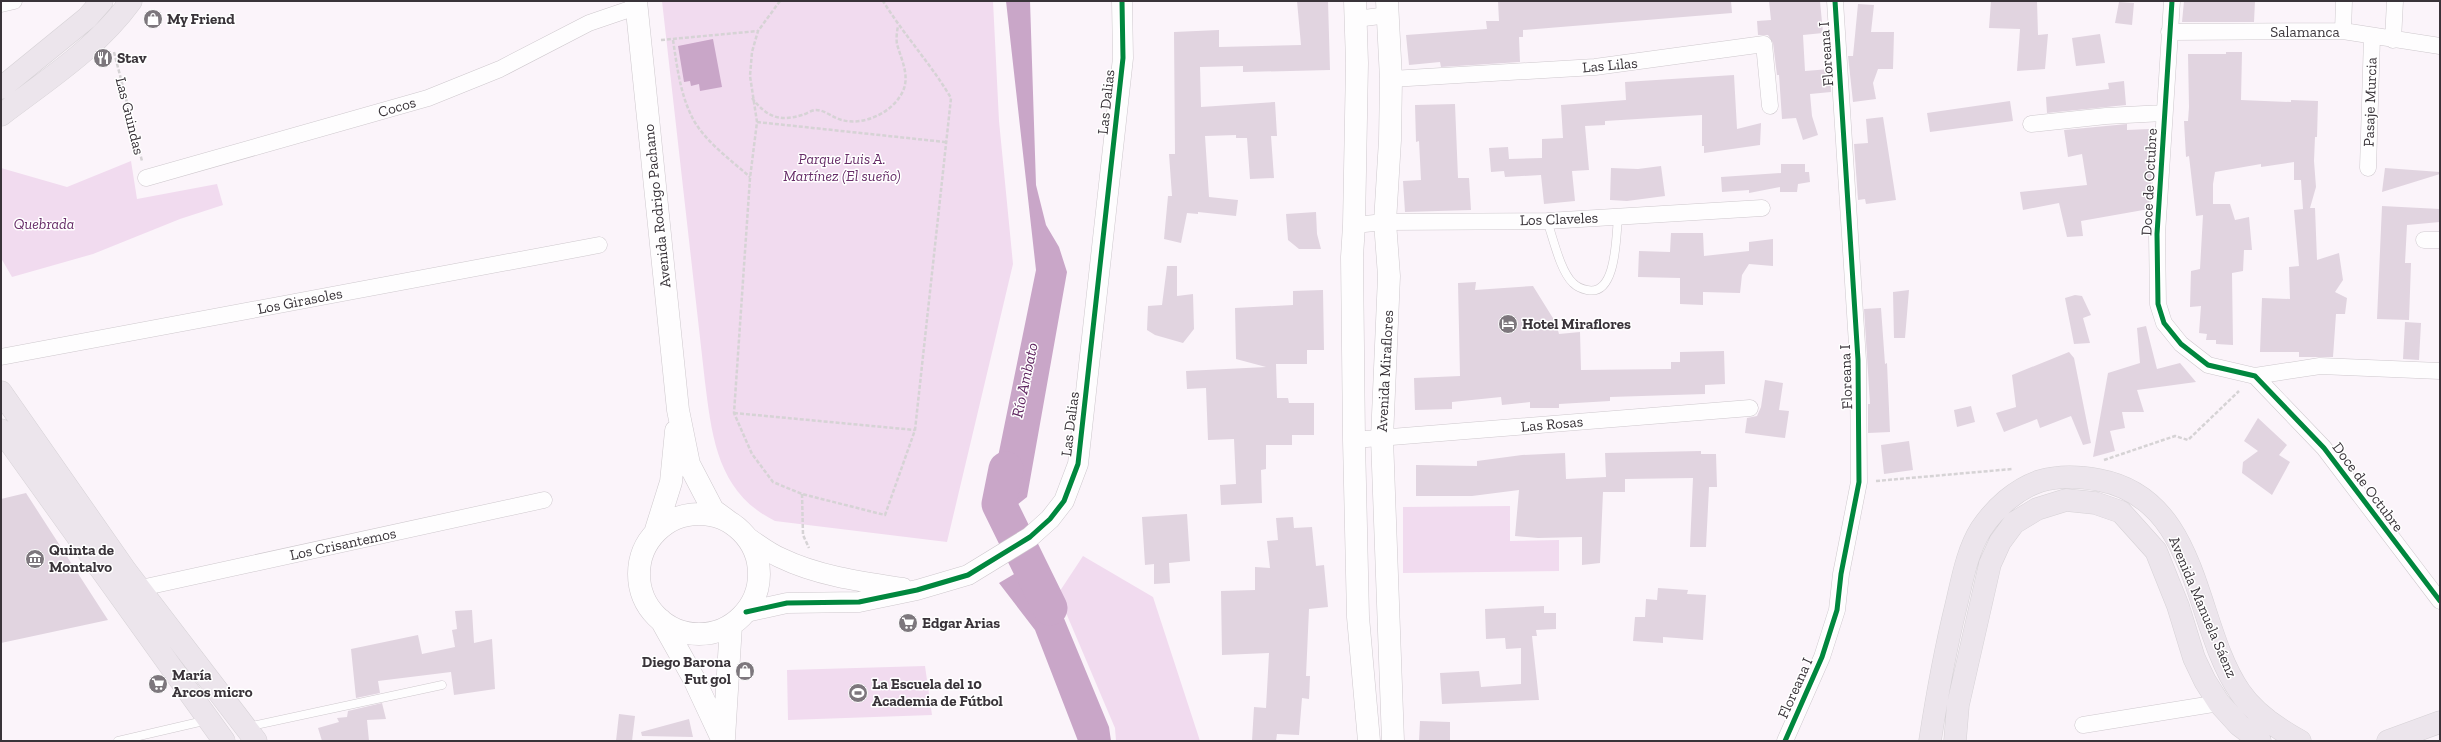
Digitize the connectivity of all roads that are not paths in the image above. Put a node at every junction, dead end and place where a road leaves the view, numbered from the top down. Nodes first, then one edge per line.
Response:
1 (14, 1) edge
2 (102, 1) edge
3 (131, 1) edge
4 (1122, 1) edge
5 (1835, 1) edge
6 (2172, 1) edge
7 (2344, 1) edge
8 (2395, 1) edge
9 (1, 4) edge
10 (636, 4) edge
11 (1387, 8) edge
12 (1356, 10) edge
13 (2343, 31) junction
14 (2169, 32) junction
15 (2372, 37) junction
16 (2392, 40) junction
17 (2440, 46) edge
18 (1392, 79) junction
19 (1, 88) edge
20 (1770, 106) dead end
21 (2164, 113) junction
22 (1, 115) edge
23 (2031, 124) dead end
24 (1390, 140) junction
25 (1356, 141) junction
26 (2368, 168) dead end
27 (146, 178) road end
28 (1762, 208) dead end
29 (1618, 217) junction
30 (1548, 221) junction
31 (1385, 222) junction
32 (1354, 225) junction
33 (2424, 240) dead end
34 (2440, 240) edge
35 (599, 245) dead end
36 (1, 357) edge
37 (2440, 372) edge
38 (2255, 376) junction
39 (1, 392) edge
40 (1750, 408) dead end
41 (678, 410) junction
42 (1, 430) edge
43 (1382, 438) junction
44 (1354, 440) junction
45 (544, 500) dead end
46 (728, 521) junction
47 (655, 533) junction
48 (747, 537) junction
49 (118, 575) junction
50 (141, 588) junction
51 (917, 590) junction
52 (2440, 601) edge
53 (1358, 617) junction
54 (1389, 617) junction
55 (738, 618) junction
56 (660, 620) junction
57 (442, 685) dead end
58 (2219, 703) junction
59 (208, 720) junction
60 (2440, 722) edge
61 (2083, 725) dead end
62 (251, 734) edge
63 (118, 741) edge
64 (224, 741) edge
65 (723, 741) edge
66 (1369, 741) edge
67 (1393, 741) edge
68 (1785, 741) edge
69 (1930, 741) edge
70 (1955, 741) edge
71 (2260, 741) edge
72 (2300, 741) edge
73 (2388, 741) edge

1 - 9 street
2 - 19 main road
3 - 22 main road
4 - 51 street, Las Dalias
5 - 68 street, Floreana I
6 - 14 street, Doce de Octubre
7 - 13 street
8 - 16 street
10 - 27 street, Cocos
10 - 41 main road, Avenida Rodrigo Pachano
11 - 12 street
11 - 18 main road, Avenida Miraflores
12 - 25 main road, Avenida Miraflores
13 - 14 street, Salamanca
13 - 15 street, Salamanca
14 - 21 street, Doce de Octubre
15 - 16 street, Salamanca
15 - 26 street, Pasaje Murcia
16 - 17 street, Salamanca
18 - 20 street, Las Lilas
18 - 24 main road, Avenida Miraflores
21 - 23 street
21 - 38 street, Doce de Octubre
24 - 25 main road
24 - 31 main road, Avenida Miraflores
25 - 32 main road, Avenida Miraflores
28 - 29 street, Los Claveles
29 - 30 street, Los Claveles
29 - 30 lane
30 - 31 street, Los Claveles
31 - 32 street, Los Claveles
31 - 43 main road, Avenida Miraflores
32 - 44 main road, Avenida Miraflores
33 - 34 street
35 - 36 street, Los Girasoles
37 - 38 street
38 - 52 street, Doce de Octubre
39 - 49 main road
40 - 43 street, Las Rosas
41 - 46 main road, Avenida Rodrigo Pachano
41 - 47 main road, Avenida Rodrigo Pachano
42 - 49 main road
43 - 44 street, Las Rosas
43 - 54 main road, Avenida Miraflores
44 - 53 main road, Avenida Miraflores
45 - 50 street, Los Crisantemos
46 - 47 main road
46 - 48 main road
47 - 56 main road
48 - 51 street, Las Dalias
48 - 55 main road
49 - 50 main road
49 - 59 main road
50 - 62 main road
51 - 55 street, Las Dalias
53 - 54 main road
53 - 66 main road, Avenida Miraflores
54 - 67 main road, Avenida Miraflores
55 - 56 main road
55 - 65 main road
56 - 65 main road
57 - 62 lane
58 - 61 street
58 - 70 main road, Avenida Manuela Sáenz
58 - 71 main road, Avenida Manuela Sáenz
59 - 63 lane
59 - 64 main road
60 - 73 main road
69 - 72 main road, Avenida Manuela Sáenz

